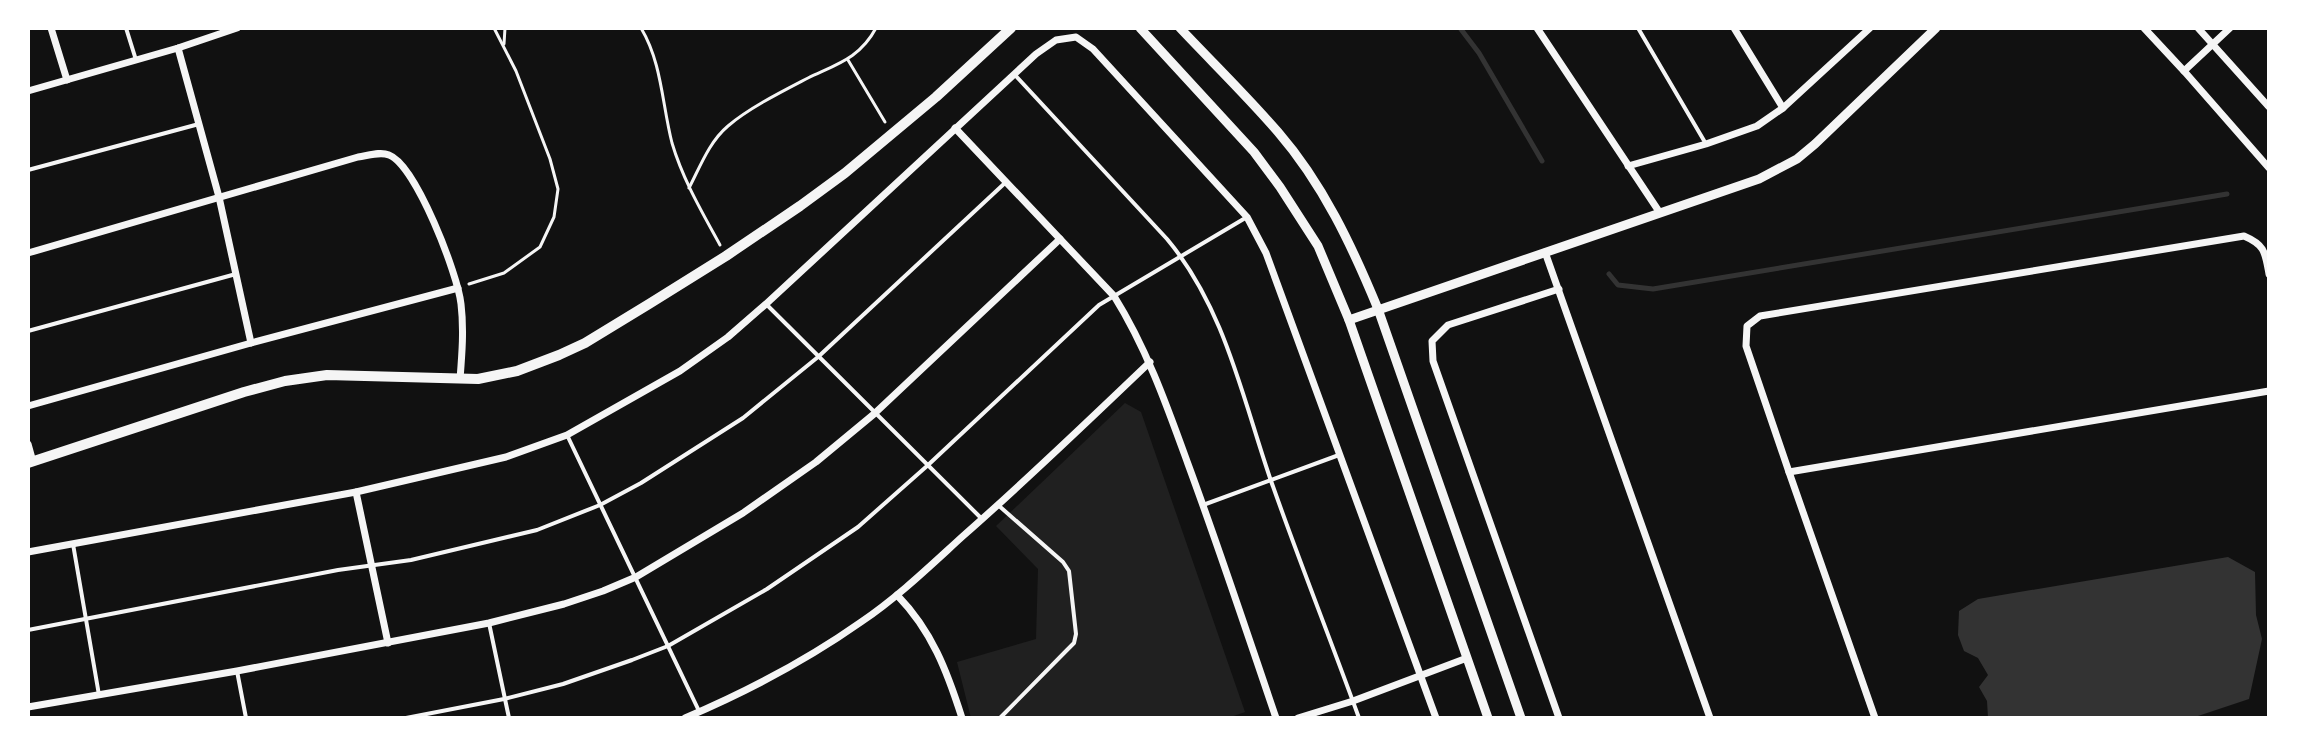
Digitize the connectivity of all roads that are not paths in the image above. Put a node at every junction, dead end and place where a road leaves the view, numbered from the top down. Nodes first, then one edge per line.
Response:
1 (51, 28) edge
2 (126, 28) edge
3 (208, 28) edge
4 (237, 28) edge
5 (1011, 28) edge
6 (1140, 28) edge
7 (1180, 28) edge
8 (1537, 28) edge
9 (1638, 28) edge
10 (1734, 28) edge
11 (1870, 28) edge
12 (1936, 28) edge
13 (2144, 28) edge
14 (2198, 28) edge
15 (2230, 28) edge
16 (211, 38) junction
17 (2212, 45) junction
18 (178, 48) junction
19 (136, 60) junction
20 (2184, 71) junction
21 (1013, 74) junction
22 (67, 80) junction
23 (28, 91) edge
24 (2267, 102) edge
25 (1783, 108) junction
26 (199, 124) junction
27 (955, 128) junction
28 (1706, 144) junction
29 (1628, 166) junction
30 (2269, 168) edge
31 (28, 170) edge
32 (1006, 182) junction
33 (219, 197) junction
34 (1660, 213) junction
35 (1247, 217) junction
36 (1060, 239) junction
37 (1545, 252) junction
38 (28, 253) edge
39 (1182, 256) junction
40 (236, 274) junction
41 (2269, 274) edge
42 (458, 288) junction
43 (1559, 289) junction
44 (1114, 296) junction
45 (766, 304) junction
46 (1378, 309) junction
47 (1349, 320) junction
48 (28, 331) edge
49 (251, 343) junction
50 (818, 357) junction
51 (1150, 362) junction
52 (460, 379) junction
53 (2269, 391) edge
54 (28, 406) edge
55 (874, 414) junction
56 (567, 435) junction
57 (28, 444) edge
58 (1340, 454) junction
59 (31, 462) edge
60 (927, 466) junction
61 (1789, 472) junction
62 (1271, 481) junction
63 (356, 492) junction
64 (600, 505) junction
65 (998, 505) junction
66 (1203, 505) junction
67 (982, 519) junction
68 (73, 544) junction
69 (28, 552) edge
70 (371, 566) junction
71 (636, 577) junction
72 (897, 595) junction
73 (86, 619) junction
74 (489, 623) junction
75 (28, 630) edge
76 (388, 643) junction
77 (668, 646) junction
78 (1467, 658) junction
79 (237, 671) junction
80 (1421, 675) junction
81 (99, 695) junction
82 (504, 699) junction
83 (1353, 701) junction
84 (43, 705) junction
85 (28, 707) edge
86 (700, 712) junction
87 (44, 718) edge
88 (246, 718) edge
89 (406, 718) edge
90 (509, 718) edge
91 (685, 718) edge
92 (962, 718) edge
93 (1000, 718) edge
94 (1276, 718) edge
95 (1298, 718) edge
96 (1359, 718) edge
97 (1436, 718) edge
98 (1488, 718) edge
99 (1521, 718) edge
100 (1559, 718) edge
101 (1710, 718) edge
102 (1875, 718) edge

1 - 22 street
2 - 19 lane
3 - 16 street
4 - 16 street
5 - 52 main road
6 - 47 street
7 - 46 street
8 - 29 street
9 - 28 lane
10 - 25 street
11 - 25 street
12 - 34 street
13 - 20 street
14 - 17 street
15 - 17 street
16 - 18 street
17 - 20 street
17 - 24 street
18 - 19 street
18 - 26 street
19 - 22 street
20 - 30 street
21 - 27 street
21 - 35 street
21 - 39 lane
22 - 23 street
25 - 28 street
26 - 31 lane
26 - 33 street
27 - 32 street
27 - 45 street
28 - 29 street
29 - 34 street
32 - 36 street
32 - 50 lane
33 - 38 street
33 - 40 street
33 - 42 street
34 - 37 street
35 - 39 lane
35 - 58 street
36 - 44 street
36 - 55 street
37 - 43 street
37 - 46 street
39 - 44 lane
39 - 62 lane
40 - 48 lane
40 - 49 street
41 - 61 street
42 - 49 street
42 - 52 street
43 - 100 street
43 - 101 street
44 - 51 street
44 - 60 lane
45 - 50 lane
45 - 56 street
46 - 47 street
46 - 99 street
47 - 78 street
49 - 54 street
50 - 55 lane
50 - 64 lane
51 - 65 street
51 - 66 street
52 - 59 main road
53 - 61 street
55 - 60 lane
55 - 71 street
56 - 63 street
56 - 64 lane
57 - 59 street
58 - 62 lane
58 - 80 street
60 - 67 lane
60 - 77 lane
61 - 102 street
62 - 66 lane
62 - 83 lane
63 - 68 street
63 - 70 street
64 - 70 lane
64 - 71 lane
65 - 67 street
65 - 93 lane
66 - 94 street
67 - 72 street
68 - 69 street
68 - 73 lane
70 - 73 lane
70 - 76 street
71 - 74 street
71 - 77 lane
72 - 86 street
72 - 92 street
73 - 75 lane
73 - 81 lane
74 - 76 street
74 - 82 lane
76 - 79 street
77 - 82 lane
77 - 86 lane
78 - 80 street
78 - 98 street
79 - 81 street
79 - 88 lane
80 - 83 street
80 - 97 street
81 - 84 street
82 - 89 lane
82 - 90 lane
83 - 95 street
83 - 96 lane
84 - 85 street
84 - 87 street
86 - 91 street

